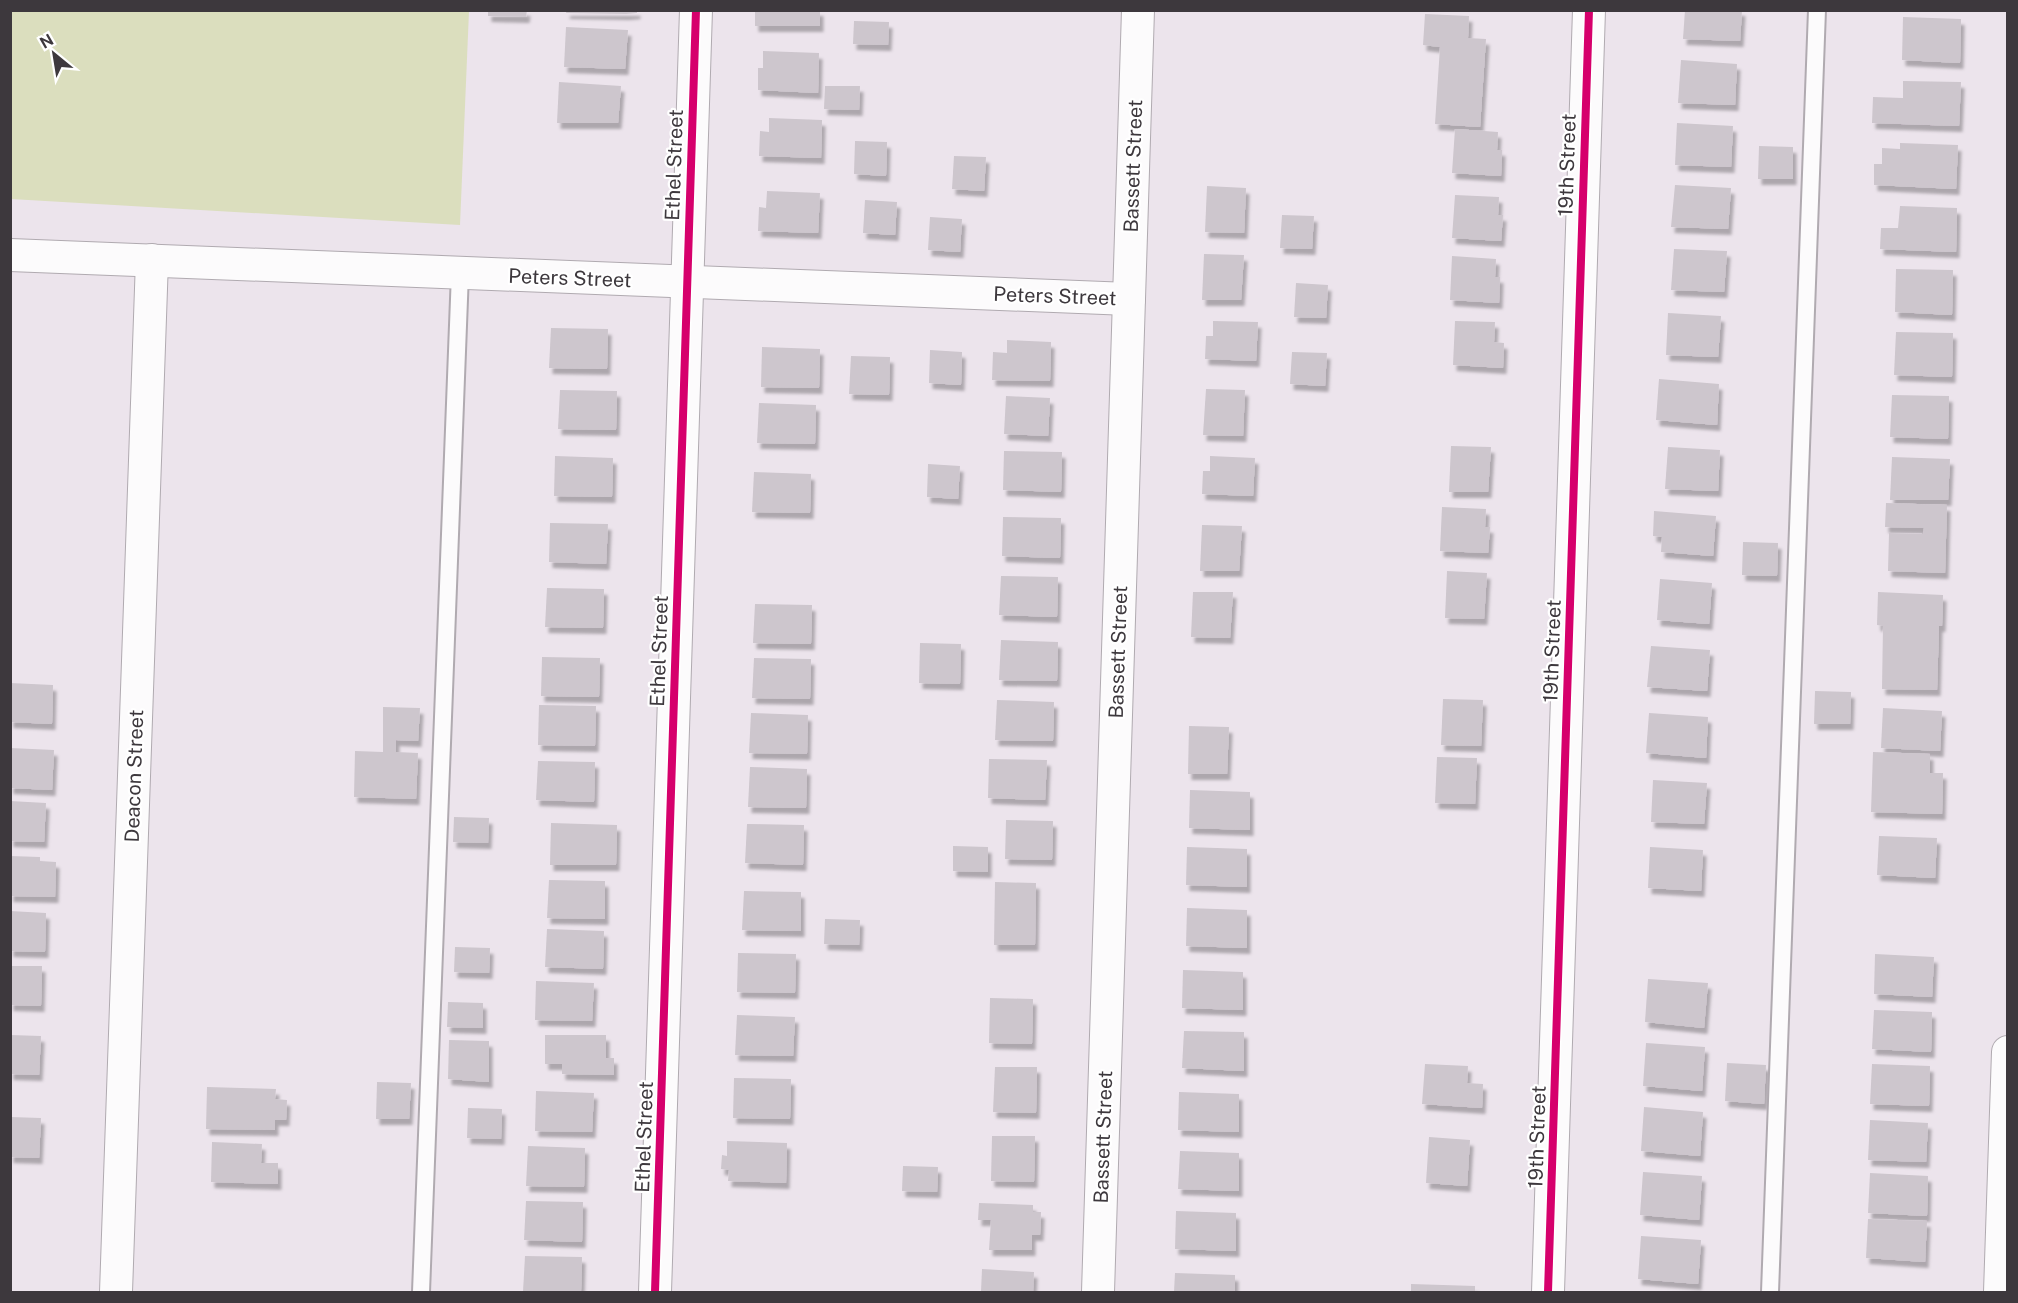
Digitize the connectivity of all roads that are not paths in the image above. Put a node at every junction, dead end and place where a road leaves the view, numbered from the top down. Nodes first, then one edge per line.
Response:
1 (696, 10) edge
2 (1138, 10) edge
3 (1589, 10) edge
4 (1816, 10) edge
5 (10, 255) edge
6 (152, 260) junction
7 (460, 273) junction
8 (687, 282) junction
9 (1129, 299) junction
10 (2007, 1052) edge
11 (116, 1293) edge
12 (422, 1293) edge
13 (655, 1293) edge
14 (1098, 1293) edge
15 (1548, 1293) edge
16 (1770, 1293) edge
17 (2000, 1293) edge

1 - 8 street, Ethel Street
2 - 9 street, Bassett Street
3 - 15 street, 19th Street
4 - 16 lane
5 - 6 street, Peters Street
6 - 7 street, Peters Street
6 - 11 street, Deacon Street
7 - 8 street, Peters Street
7 - 12 lane
8 - 9 street, Peters Street
8 - 13 street, Ethel Street
9 - 14 street, Bassett Street
10 - 17 street

